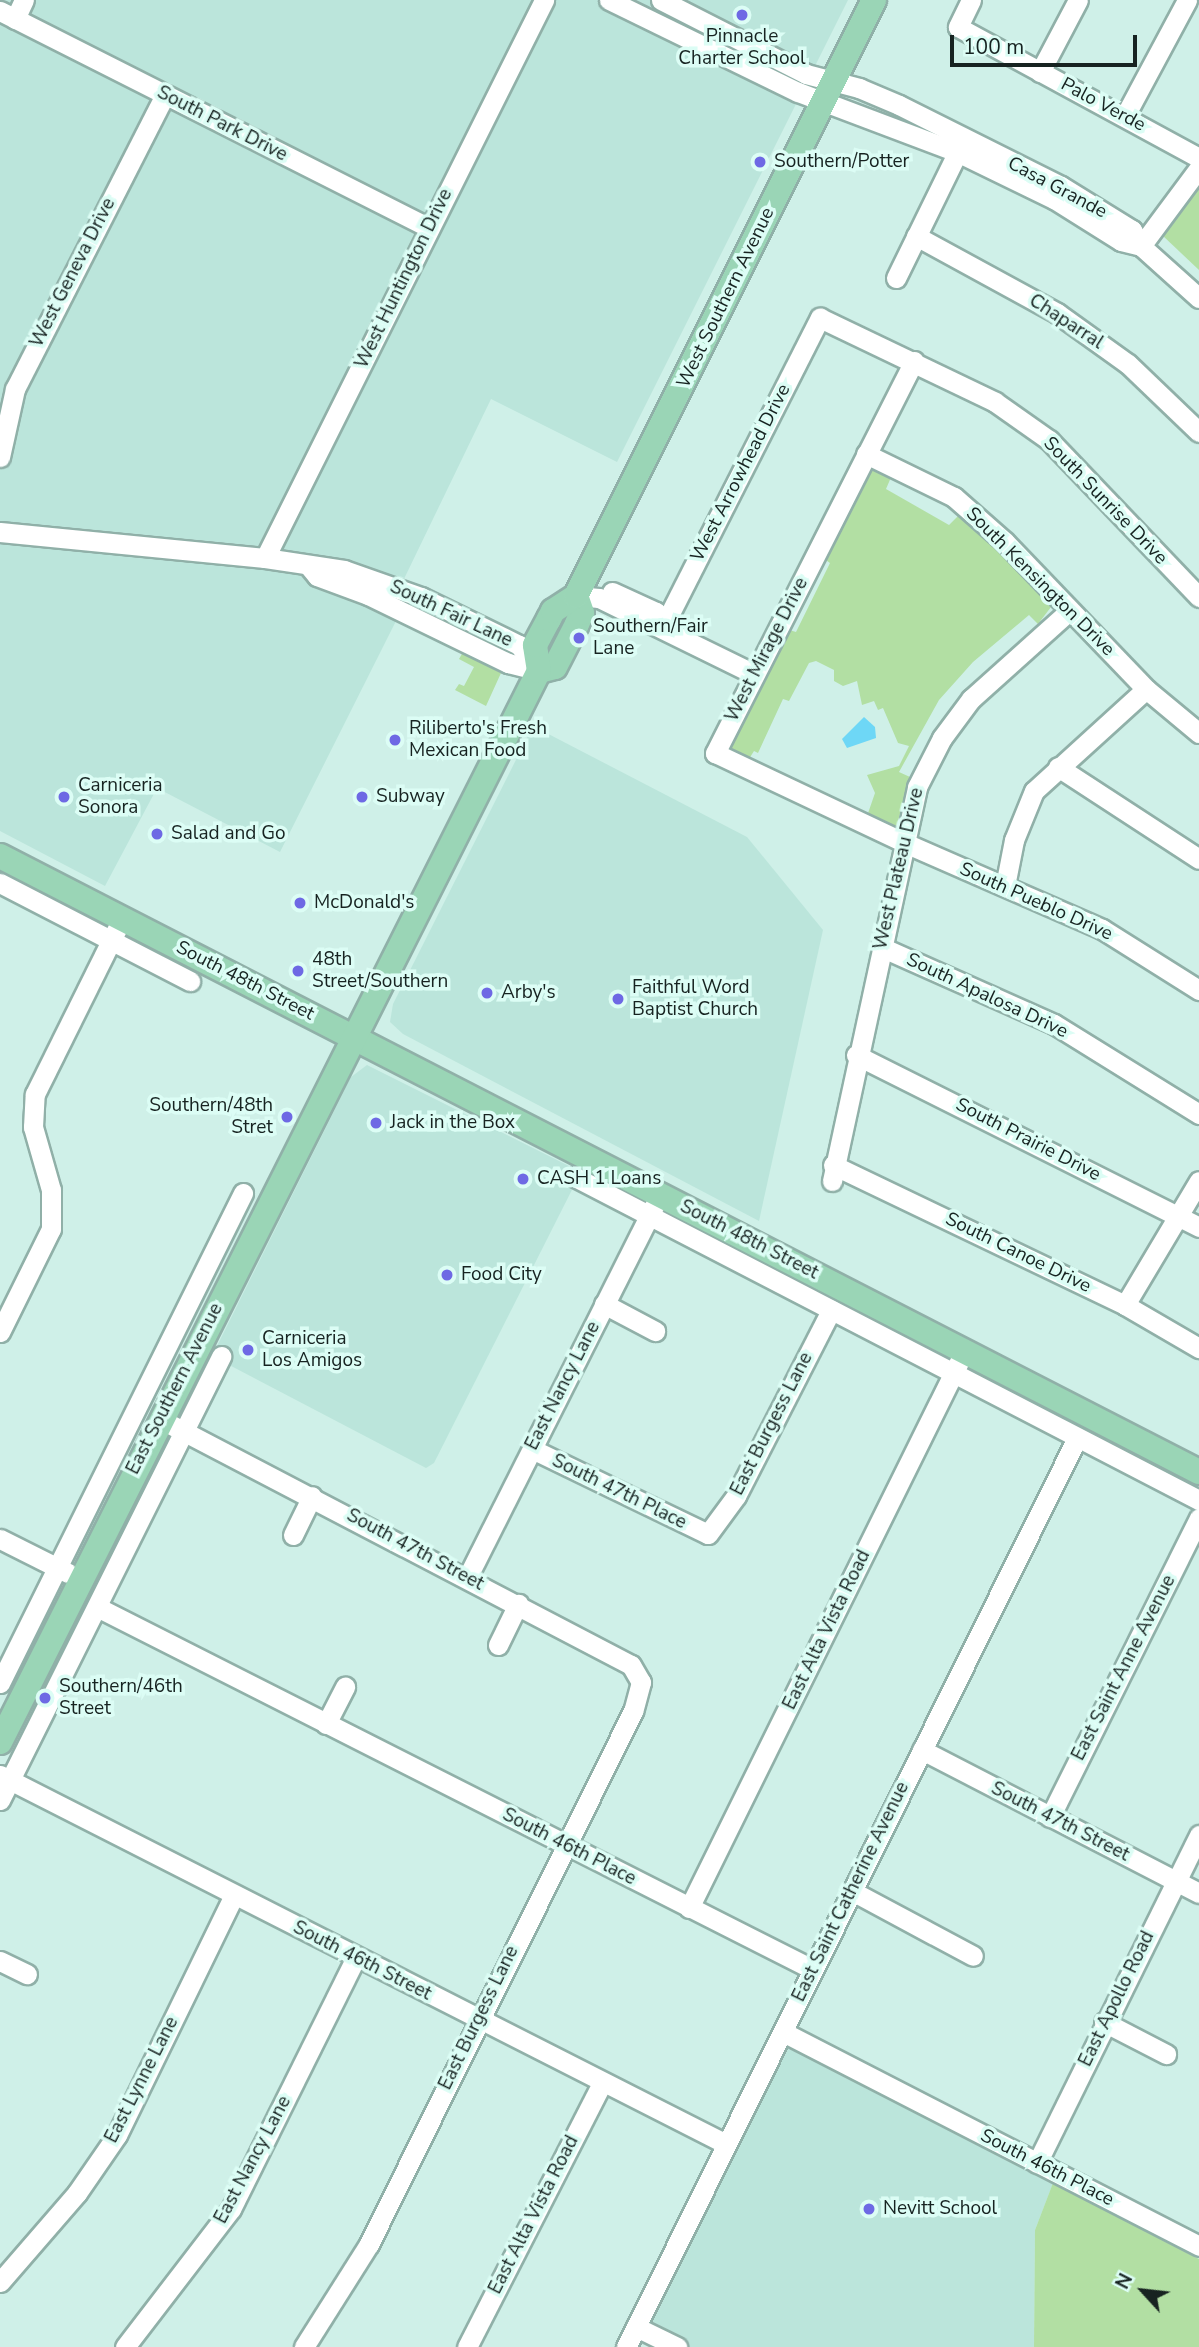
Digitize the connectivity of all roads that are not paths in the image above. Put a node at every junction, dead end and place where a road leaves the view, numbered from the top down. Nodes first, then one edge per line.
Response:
1 (24, 0) edge
2 (544, 0) edge
3 (610, 0) edge
4 (661, 0) edge
5 (874, 0) edge
6 (971, 0) edge
7 (1078, 0) edge
8 (1188, 0) edge
9 (7, 15) edge
10 (1041, 72) junction
11 (829, 91) junction
12 (165, 95) junction
13 (1126, 114) junction
14 (960, 146) junction
15 (1199, 158) edge
16 (1199, 168) edge
17 (429, 228) junction
18 (916, 236) junction
19 (1141, 246) junction
20 (896, 278) dead end
21 (1199, 298) edge
22 (820, 318) joint
23 (914, 360) junction
24 (1199, 432) edge
25 (866, 454) junction
26 (0, 457) edge
27 (0, 532) edge
28 (265, 558) junction
29 (581, 587) junction
30 (1199, 597) edge
31 (620, 609) junction
32 (1069, 611) junction
33 (577, 624) junction
34 (663, 628) junction
35 (539, 671) junction
36 (754, 674) junction
37 (1146, 689) junction
38 (1199, 733) edge
39 (1058, 767) junction
40 (905, 843) junction
41 (0, 856) edge
42 (1199, 859) edge
43 (0, 883) edge
44 (1005, 886) junction
45 (117, 930) junction
46 (881, 947) junction
47 (190, 981) dead end
48 (1199, 990) edge
49 (352, 1036) junction
50 (856, 1055) junction
51 (1199, 1114) edge
52 (833, 1173) joint
53 (575, 1177) dead end
54 (1199, 1181) edge
55 (243, 1193) dead end
56 (654, 1205) junction
57 (1178, 1216) junction
58 (1199, 1227) edge
59 (604, 1304) junction
60 (1125, 1305) junction
61 (831, 1310) junction
62 (655, 1331) dead end
63 (0, 1332) edge
64 (1199, 1348) edge
65 (221, 1356) dead end
66 (959, 1361) junction
67 (160, 1419) junction
68 (184, 1431) junction
69 (1077, 1438) junction
70 (532, 1449) junction
71 (1199, 1472) edge
72 (312, 1496) junction
73 (1199, 1500) edge
74 (1199, 1518) edge
75 (708, 1534) joint
76 (293, 1535) dead end
77 (0, 1539) edge
78 (58, 1568) junction
79 (467, 1577) junction
80 (81, 1579) junction
81 (518, 1604) junction
82 (97, 1607) junction
83 (498, 1644) dead end
84 (641, 1682) joint
85 (0, 1683) edge
86 (345, 1687) dead end
87 (326, 1724) junction
88 (0, 1742) edge
89 (922, 1750) junction
90 (5, 1778) edge
91 (0, 1800) edge
92 (1050, 1817) junction
93 (1199, 1835) edge
94 (565, 1845) junction
95 (1176, 1881) junction
96 (852, 1891) junction
97 (1199, 1893) edge
98 (234, 1895) junction
99 (689, 1908) junction
100 (972, 1956) dead end
101 (356, 1957) junction
102 (0, 1961) edge
103 (812, 1969) junction
104 (27, 1975) dead end
105 (477, 2019) junction
106 (1104, 2022) junction
107 (783, 2032) junction
108 (1166, 2054) dead end
109 (602, 2082) junction
110 (726, 2144) junction
111 (1037, 2163) junction
112 (1199, 2246) edge
113 (0, 2282) edge
114 (636, 2327) junction
115 (125, 2347) edge
116 (304, 2347) edge
117 (467, 2347) edge
118 (626, 2347) edge
119 (677, 2347) edge

1 - 9 street
2 - 17 street, West Huntington Drive
3 - 11 street
4 - 11 street
5 - 11 main road, West Southern Avenue
6 - 10 street, Palo Verde
7 - 10 street
8 - 13 street
9 - 12 street, South Park Drive
10 - 13 street, Palo Verde
11 - 14 street, Casa Grande
11 - 29 main road, West Southern Avenue
12 - 17 street, South Park Drive
12 - 26 street, West Geneva Drive
13 - 15 street, Palo Verde
14 - 18 street
14 - 19 street, Casa Grande
16 - 19 street
17 - 28 street, West Huntington Drive
18 - 20 street
18 - 24 street, Chaparral
19 - 21 street, Casa Grande
22 - 23 street, South Sunrise Drive
22 - 34 street, West Arrowhead Drive
23 - 25 street, West Mirage Drive
23 - 30 street, South Sunrise Drive
25 - 32 street, South Kensington Drive
25 - 36 street, West Mirage Drive
27 - 28 street, South Fair Lane
28 - 35 street, South Fair Lane
29 - 31 street
29 - 33 main road, West Southern Avenue
29 - 34 street
29 - 35 main road, West Southern Avenue
31 - 33 street
31 - 34 street
32 - 37 street, South Kensington Drive
32 - 40 street, West Plateau Drive
33 - 35 main road, West Southern Avenue
34 - 36 street
35 - 49 main road, West Southern Avenue
36 - 40 street, West Mirage Drive
37 - 38 street, South Kensington Drive
37 - 39 street
39 - 42 street
39 - 44 street
40 - 44 street, South Pueblo Drive
40 - 46 street, West Plateau Drive
41 - 45 main road, South 48th Street
43 - 45 street, South 48th Street
44 - 48 street, South Pueblo Drive
45 - 47 street, South 48th Street
45 - 49 main road, South 48th Street
45 - 63 street
46 - 50 street, West Plateau Drive
46 - 51 street, South Apalosa Drive
49 - 56 main road, South 48th Street
49 - 67 main road, East Southern Avenue
50 - 52 street, West Plateau Drive
50 - 57 street, South Prairie Drive
52 - 60 street, South Canoe Drive
53 - 56 street, South 48th Street
54 - 57 street
55 - 78 street, East Southern Avenue
56 - 59 street, East Nancy Lane
56 - 61 street, South 48th Street
56 - 66 main road, South 48th Street
57 - 58 street, South Prairie Drive
57 - 60 street
59 - 62 street
59 - 70 street, East Nancy Lane
60 - 64 street, South Canoe Drive
61 - 66 street, South 48th Street
61 - 75 street, East Burgess Lane
65 - 68 street, East Southern Avenue
66 - 69 street, South 48th Street
66 - 71 main road, South 48th Street
66 - 99 street, East Alta Vista Road
67 - 68 street, South 47th Street
67 - 80 main road, East Southern Avenue
68 - 72 street, South 47th Street
68 - 82 street, East Southern Avenue
69 - 73 street, South 48th Street
69 - 89 street, East Saint Catherine Avenue
70 - 75 street, South 47th Place
70 - 79 street, East Nancy Lane
72 - 76 street
72 - 79 street, South 47th Street
74 - 92 street, East Saint Anne Avenue
77 - 78 street
78 - 80 street
78 - 85 street, East Southern Avenue
79 - 81 street, South 47th Street
80 - 88 main road, East Southern Avenue
81 - 83 street
81 - 84 street, South 47th Street
82 - 87 street, South 46th Place
82 - 90 street, East Southern Avenue
84 - 94 street, East Burgess Lane
86 - 87 street
87 - 94 street, South 46th Place
89 - 92 street, South 47th Street
89 - 96 street, East Saint Catherine Avenue
90 - 91 street, East Southern Avenue
90 - 98 street, South 46th Street
92 - 95 street, South 47th Street
93 - 95 street, East Apollo Road
94 - 99 street, South 46th Place
94 - 105 street, East Burgess Lane
95 - 97 street, South 47th Street
95 - 106 street, East Apollo Road
96 - 100 street
96 - 103 street, East Saint Catherine Avenue
98 - 101 street, South 46th Street
98 - 113 street, East Lynne Lane
99 - 103 street, South 46th Place
101 - 105 street, South 46th Street
101 - 115 street, East Nancy Lane
102 - 104 street
103 - 107 street, East Saint Catherine Avenue
105 - 109 street, South 46th Street
105 - 116 street, East Burgess Lane
106 - 108 street
106 - 111 street, East Apollo Road
107 - 110 street, East Saint Catherine Avenue
107 - 111 street, South 46th Place
109 - 110 street, South 46th Street
109 - 117 street, East Alta Vista Road
110 - 114 street, East Saint Catherine Avenue
111 - 112 street, South 46th Place
114 - 118 street, East Saint Catherine Avenue
114 - 119 street

